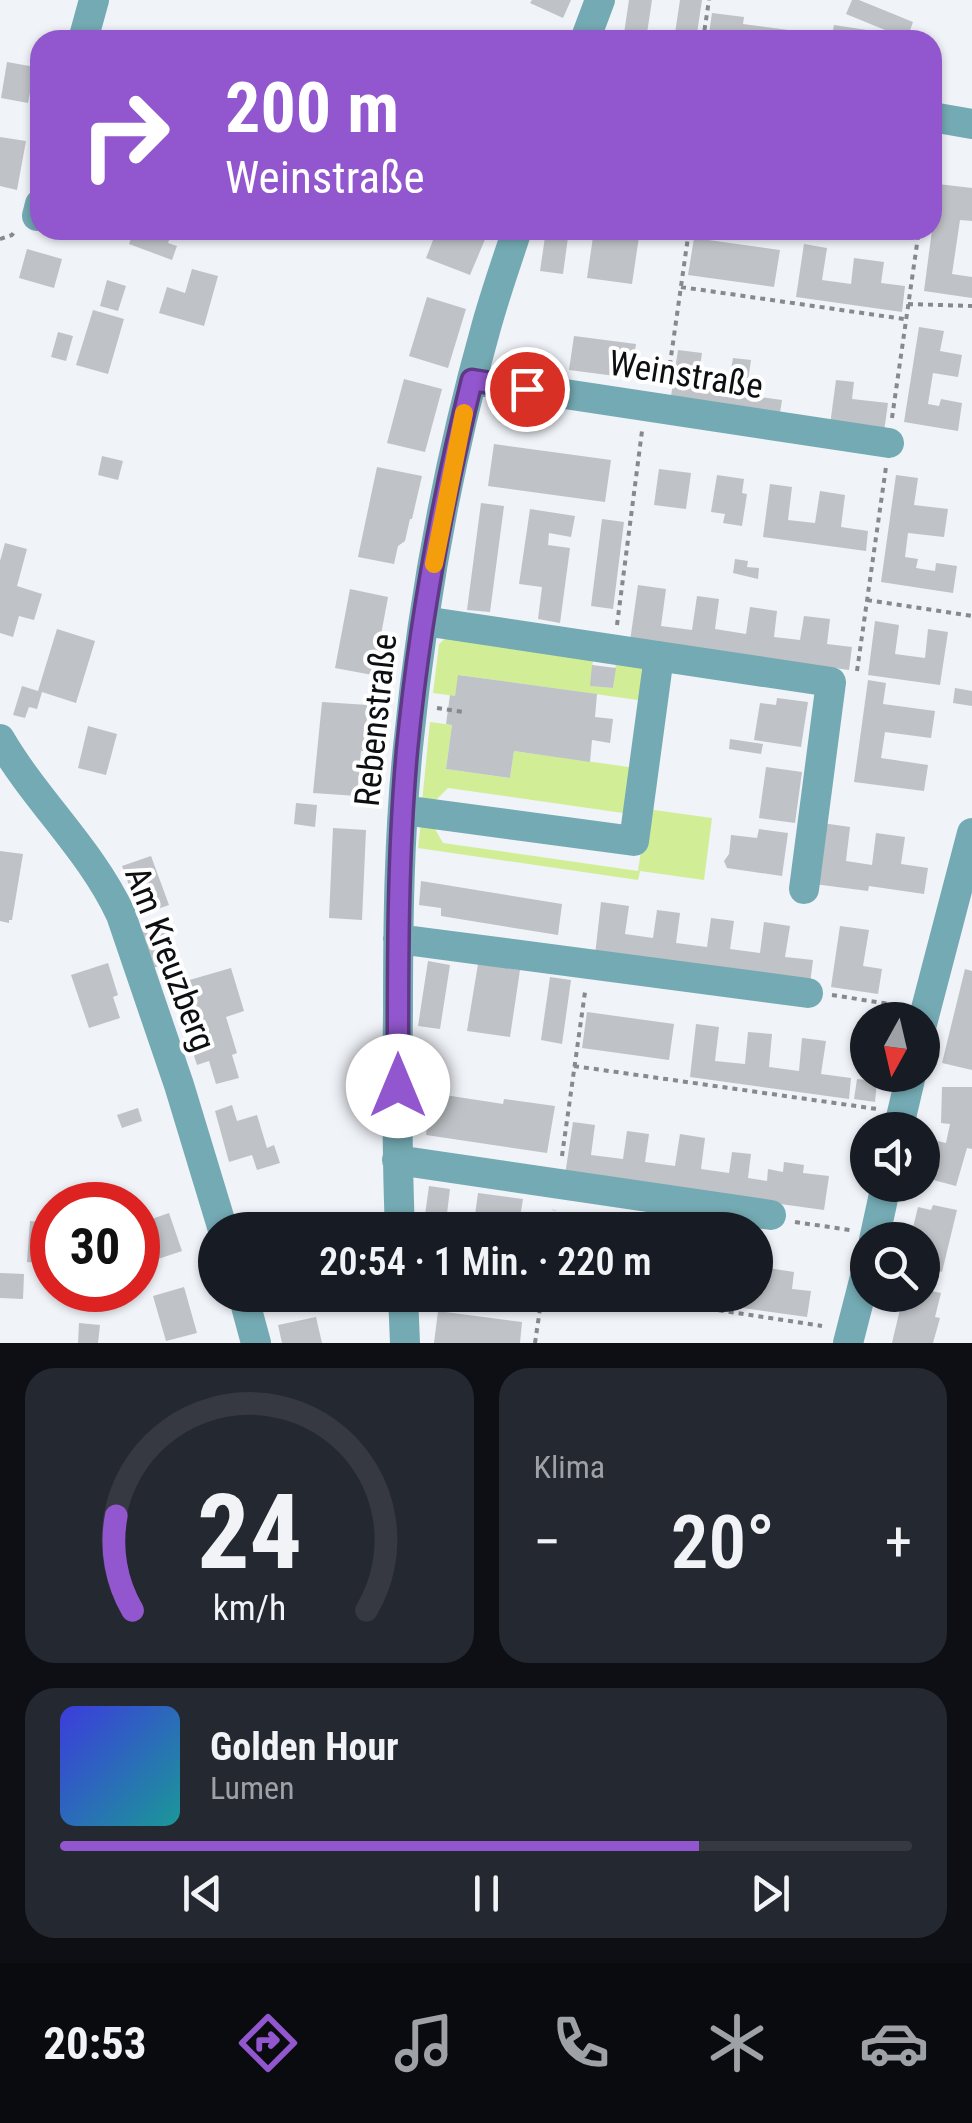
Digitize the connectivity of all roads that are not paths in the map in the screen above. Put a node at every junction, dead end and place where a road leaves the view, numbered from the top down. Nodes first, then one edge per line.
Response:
1 (94, 0) edge
2 (600, 0) edge
3 (86, 30) edge
4 (589, 30) edge
5 (942, 119) edge
6 (972, 124) edge
7 (514, 240) edge
8 (472, 380) junction
9 (889, 443) dead end
10 (424, 621) junction
11 (659, 656) junction
12 (0, 739) edge
13 (403, 810) junction
14 (972, 833) edge
15 (804, 889) dead end
16 (398, 939) junction
17 (808, 993) road end
18 (920, 1002) edge
19 (397, 1160) junction
20 (218, 1212) edge
21 (399, 1212) edge
22 (750, 1212) edge
23 (850, 1310) edge
24 (248, 1312) edge
25 (403, 1312) edge
26 (840, 1335) edge
27 (256, 1343) edge
28 (404, 1343) edge

1 - 3 street
2 - 4 street
5 - 6 street
7 - 8 street, Rebenstraße
8 - 9 street, Weinstraße
8 - 10 street, Rebenstraße
10 - 11 street
10 - 13 street, Rebenstraße
11 - 13 street
11 - 15 street
12 - 20 street, Am Kreuzberg
13 - 16 street, Rebenstraße
14 - 18 street
16 - 17 street
16 - 19 street, Rebenstraße
19 - 21 street, Rebenstraße
19 - 22 street
23 - 26 street
24 - 27 street
25 - 28 street

